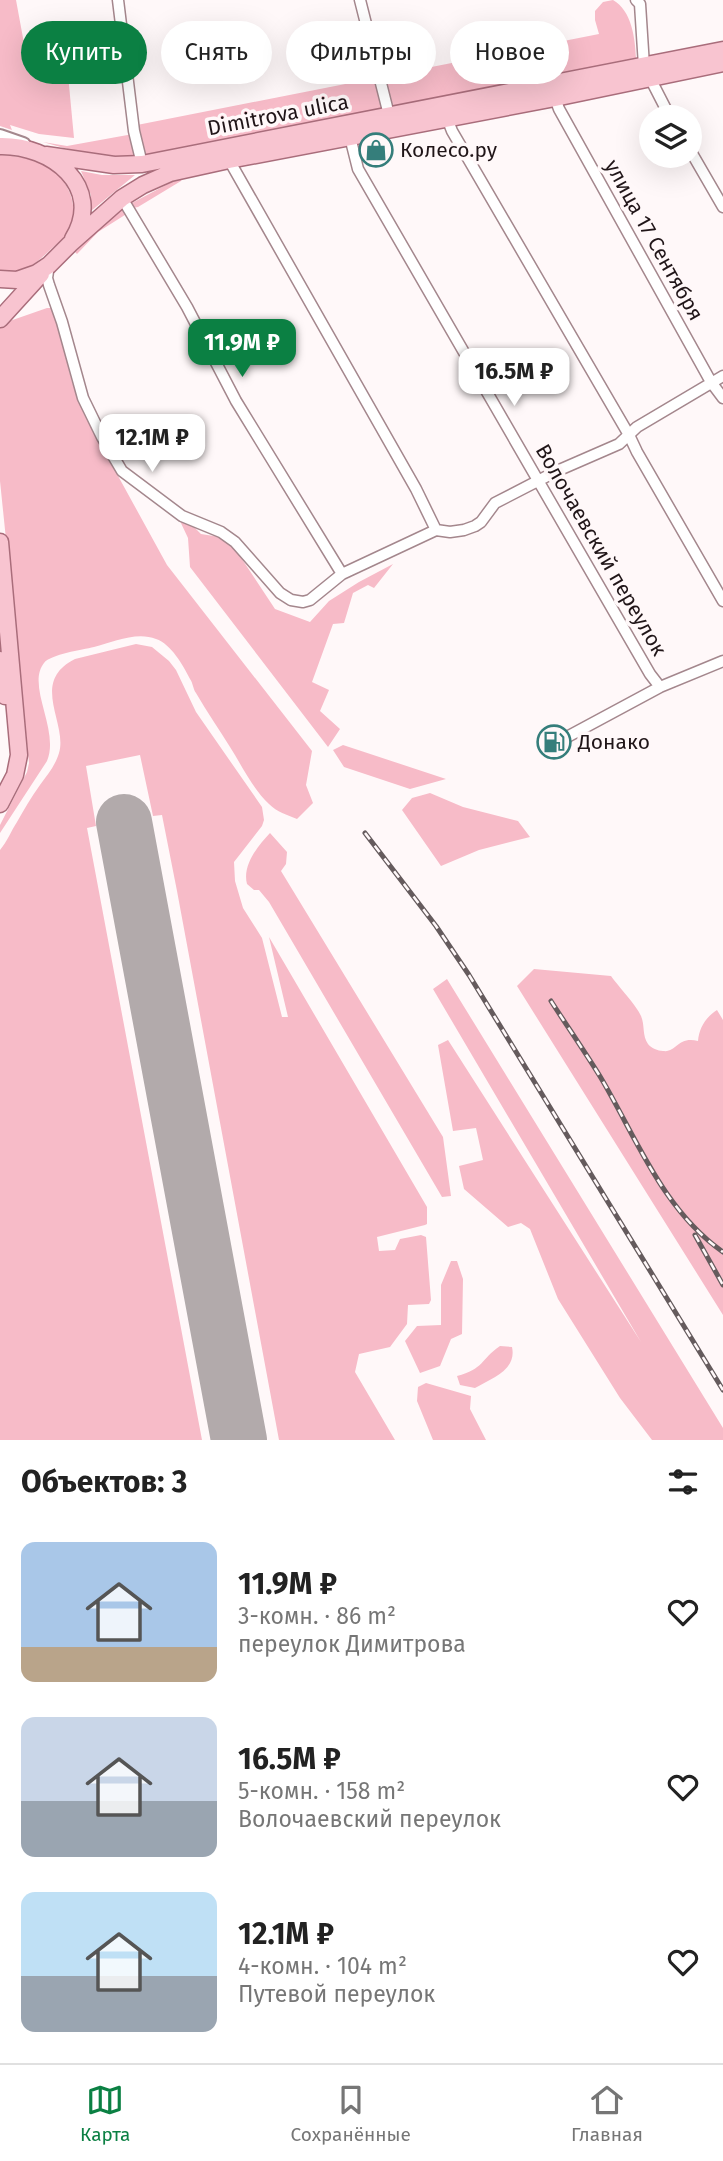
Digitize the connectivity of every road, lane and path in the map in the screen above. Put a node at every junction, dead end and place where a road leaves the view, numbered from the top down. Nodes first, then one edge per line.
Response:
1 (118, 0) edge
2 (360, 0) edge
3 (636, 0) edge
4 (723, 50) edge
5 (723, 63) edge
6 (647, 72) junction
7 (555, 98) junction
8 (664, 105) edge
9 (389, 115) junction
10 (447, 118) junction
11 (0, 137) edge
12 (350, 137) junction
13 (0, 146) edge
14 (40, 153) junction
15 (229, 160) junction
16 (142, 163) junction
17 (700, 168) edge
18 (122, 198) junction
19 (723, 207) edge
20 (70, 244) junction
21 (49, 265) junction
22 (0, 279) edge
23 (0, 319) edge
24 (723, 376) edge
25 (711, 383) junction
26 (723, 398) edge
27 (629, 435) junction
28 (539, 481) junction
29 (436, 530) junction
30 (0, 542) edge
31 (342, 573) junction
32 (723, 601) edge
33 (0, 660) edge
34 (723, 661) edge
35 (660, 687) junction
36 (568, 737) dead end
37 (0, 784) edge
38 (0, 804) edge

1 - 16 street
2 - 9 street
3 - 6 street
4 - 6 main road, Dimitrova ulica
5 - 6 main road, Dimitrova ulica
6 - 7 main road, Dimitrova ulica
6 - 8 street
6 - 9 main road, Dimitrova ulica
7 - 10 main road, Dimitrova ulica
7 - 25 street, улица 17 Сентября
9 - 16 main road, Dimitrova ulica
10 - 12 main road, Dimitrova ulica
10 - 27 street
11 - 14 street
12 - 15 main road, Dimitrova ulica
12 - 28 street, Волочаевский переулок
13 - 14 main road, Dimitrova ulica
14 - 16 main road, Dimitrova ulica
14 - 20 main road
15 - 18 main road, Dimitrova ulica
15 - 29 street
17 - 19 street
18 - 20 main road, Dimitrova ulica
18 - 31 street
20 - 21 main road, Dimitrova ulica
21 - 22 main road
21 - 23 main road, Dimitrova ulica
21 - 31 street
24 - 25 street
25 - 26 street, улица 17 Сентября
25 - 27 street
27 - 28 street
27 - 32 street
28 - 29 street
28 - 35 street, Волочаевский переулок
29 - 31 street
30 - 38 main road
33 - 37 main road
34 - 35 street
35 - 36 street

